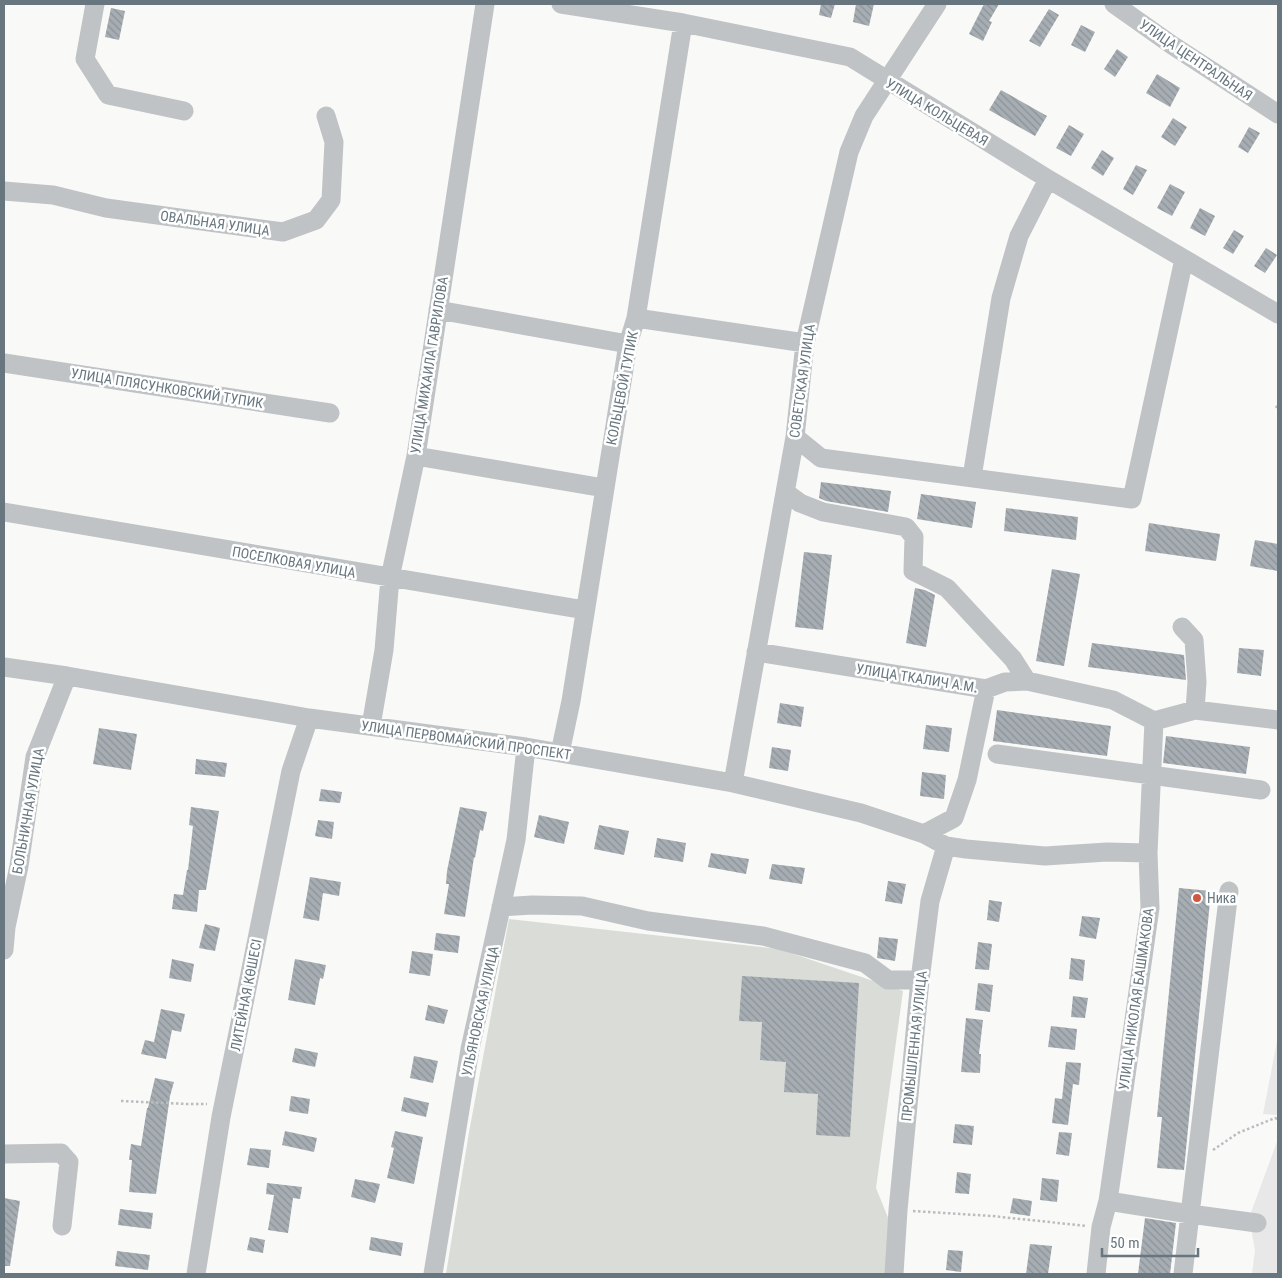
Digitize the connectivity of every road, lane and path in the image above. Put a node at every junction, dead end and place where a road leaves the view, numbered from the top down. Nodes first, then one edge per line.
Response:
1 (94, 4) edge
2 (485, 4) edge
3 (562, 4) edge
4 (937, 4) edge
5 (1114, 4) edge
6 (683, 24) junction
7 (888, 82) junction
8 (184, 111) dead end
9 (1278, 114) edge
10 (326, 116) dead end
11 (1048, 179) junction
12 (4, 191) edge
13 (1184, 259) junction
14 (438, 310) junction
15 (1278, 314) edge
16 (636, 318) junction
17 (805, 342) junction
18 (628, 344) junction
19 (4, 363) edge
20 (1278, 404) edge
21 (1276, 408) dead end
22 (330, 413) dead end
23 (795, 437) junction
24 (416, 456) junction
25 (972, 477) junction
26 (604, 488) junction
27 (785, 492) junction
28 (4, 512) edge
29 (390, 578) junction
30 (585, 610) junction
31 (1182, 627) dead end
32 (756, 652) junction
33 (4, 667) edge
34 (67, 676) junction
35 (1027, 681) junction
36 (986, 689) junction
37 (1196, 710) junction
38 (308, 718) junction
39 (1278, 720) edge
40 (1154, 721) junction
41 (371, 726) junction
42 (526, 748) junction
43 (560, 753) junction
44 (997, 754) dead end
45 (1151, 776) junction
46 (733, 783) junction
47 (1261, 790) dead end
48 (924, 834) junction
49 (946, 846) junction
50 (1148, 853) junction
51 (1229, 891) dead end
52 (501, 907) junction
53 (4, 950) edge
54 (920, 980) junction
55 (120, 1101) dead end
56 (224, 1103) junction
57 (1278, 1119) edge
58 (4, 1154) edge
59 (1196, 1163) junction
60 (1108, 1201) junction
61 (898, 1210) junction
62 (1190, 1214) junction
63 (1257, 1223) dead end
64 (62, 1226) dead end
65 (1101, 1227) junction
66 (196, 1274) edge
67 (433, 1274) edge
68 (894, 1274) edge
69 (1096, 1274) edge
70 (1184, 1274) edge

1 - 8 street
2 - 14 street, УЛИЦА МИХАИЛА ГАВРИЛОВА
3 - 6 street, УЛИЦА КОЛЬЦЕВАЯ
4 - 7 street, СОВЕТСКАЯ УЛИЦА
5 - 9 street, УЛИЦА ЦЕНТРАЛЬНАЯ
6 - 7 street, УЛИЦА КОЛЬЦЕВАЯ
6 - 16 street, КОЛЬЦЕВОЙ ТУПИК
7 - 11 street, УЛИЦА КОЛЬЦЕВАЯ
7 - 17 street, СОВЕТСКАЯ УЛИЦА
10 - 12 street, ОВАЛЬНАЯ УЛИЦА
11 - 13 street, УЛИЦА КОЛЬЦЕВАЯ
11 - 25 street
13 - 15 street, УЛИЦА КОЛЬЦЕВАЯ
13 - 25 street
14 - 18 street
14 - 24 street, УЛИЦА МИХАИЛА ГАВРИЛОВА
16 - 17 street
16 - 18 street, КОЛЬЦЕВОЙ ТУПИК
17 - 23 street, СОВЕТСКАЯ УЛИЦА
18 - 26 street, КОЛЬЦЕВОЙ ТУПИК
19 - 22 street, УЛИЦА ПЛЯСУНКОВСКИЙ ТУПИК
20 - 21 path
23 - 25 street
23 - 27 street, СОВЕТСКАЯ УЛИЦА
24 - 26 street
24 - 29 street, УЛИЦА МИХАИЛА ГАВРИЛОВА
26 - 30 street, КОЛЬЦЕВОЙ ТУПИК
27 - 32 street, СОВЕТСКАЯ УЛИЦА
27 - 35 street
28 - 29 street, ПОСЕЛКОВАЯ УЛИЦА
29 - 30 street, ПОСЕЛКОВАЯ УЛИЦА
29 - 41 street, УЛИЦА МИХАИЛА ГАВРИЛОВА
30 - 43 street, КОЛЬЦЕВОЙ ТУПИК
31 - 37 street
32 - 36 street, УЛИЦА ТКАЛИЧ А.М.
32 - 46 street, СОВЕТСКАЯ УЛИЦА
33 - 34 street, УЛИЦА ПЕРВОМАЙСКИЙ ПРОСПЕКТ
34 - 38 street, УЛИЦА ПЕРВОМАЙСКИЙ ПРОСПЕКТ
34 - 53 street, БОЛЬНИЧНАЯ УЛИЦА
35 - 36 street, УЛИЦА ТКАЛИЧ А.М.
35 - 40 street, УЛИЦА ТКАЛИЧ А.М.
36 - 48 street
37 - 39 street
37 - 40 street
38 - 41 street, УЛИЦА ПЕРВОМАЙСКИЙ ПРОСПЕКТ
38 - 56 street, ЛИТЕЙНАЯ КӨШЕСІ
40 - 45 street, УЛИЦА НИКОЛАЯ БАШМАКОВА
41 - 42 street, УЛИЦА ПЕРВОМАЙСКИЙ ПРОСПЕКТ
42 - 43 street, УЛИЦА ПЕРВОМАЙСКИЙ ПРОСПЕКТ
42 - 52 street, УЛЬЯНОВСКАЯ УЛИЦА
43 - 46 street, УЛИЦА ПЕРВОМАЙСКИЙ ПРОСПЕКТ
44 - 45 street
45 - 47 street
45 - 50 street, УЛИЦА НИКОЛАЯ БАШМАКОВА
46 - 48 street, УЛИЦА ПЕРВОМАЙСКИЙ ПРОСПЕКТ
48 - 49 street
49 - 50 street
49 - 54 street, ПРОМЫШЛЕННАЯ УЛИЦА
50 - 60 street, УЛИЦА НИКОЛАЯ БАШМАКОВА
51 - 59 street
52 - 54 street
52 - 67 street, УЛЬЯНОВСКАЯ УЛИЦА
54 - 61 street, ПРОМЫШЛЕННАЯ УЛИЦА
55 - 56 path
56 - 66 street, ЛИТЕЙНАЯ КӨШЕСІ
57 - 59 path
58 - 64 street
59 - 62 street
60 - 62 street
60 - 65 street, УЛИЦА НИКОЛАЯ БАШМАКОВА
61 - 65 path
61 - 68 street, ПРОМЫШЛЕННАЯ УЛИЦА
62 - 63 street
62 - 70 street
65 - 69 street, УЛИЦА НИКОЛАЯ БАШМАКОВА

